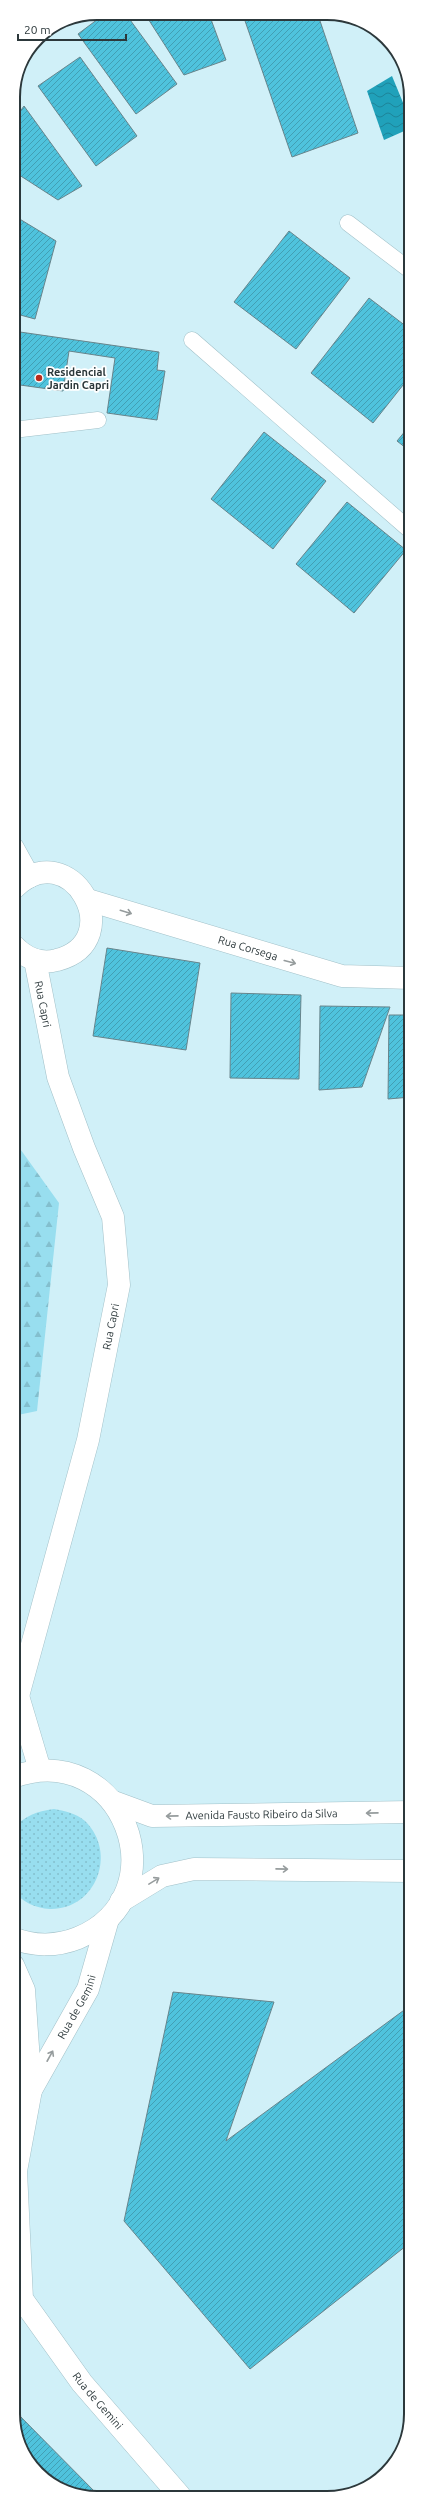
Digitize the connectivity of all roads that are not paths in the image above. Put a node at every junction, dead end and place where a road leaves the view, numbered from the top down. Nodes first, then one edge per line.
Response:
1 (348, 223) dead end
2 (404, 266) edge
3 (192, 340) dead end
4 (98, 420) dead end
5 (20, 429) edge
6 (404, 525) edge
7 (21, 883) edge
8 (88, 900) junction
9 (20, 953) edge
10 (35, 960) junction
11 (404, 978) edge
12 (20, 1680) edge
13 (20, 1707) edge
14 (40, 1770) junction
15 (20, 1775) edge
16 (114, 1802) junction
17 (404, 1812) edge
18 (404, 1871) edge
19 (121, 1901) junction
20 (108, 1919) junction
21 (20, 1940) edge
22 (20, 1981) edge
23 (32, 2090) junction
24 (20, 2149) edge
25 (20, 2297) edge
26 (176, 2491) edge

1 - 2 lane
3 - 6 lane
4 - 5 lane
7 - 8 street
8 - 10 street
8 -> 11 street, Rua Corsega
9 - 10 street
10 - 12 street, Rua Capri
13 - 14 street
14 - 15 street, Avenida Fausto Ribeiro da Silva
14 - 16 street, Avenida Fausto Ribeiro da Silva
17 -> 16 street, Avenida Fausto Ribeiro da Silva
16 - 19 street, Avenida Fausto Ribeiro da Silva
19 -> 18 street, Avenida Fausto Ribeiro da Silva
19 - 20 street, Avenida Fausto Ribeiro da Silva
20 - 21 street, Avenida Fausto Ribeiro da Silva
23 -> 20 street, Rua de Gemini
22 - 23 street, Rua de Gemini
23 - 24 street, Rua de Gemini
25 - 26 street, Rua de Gemini

